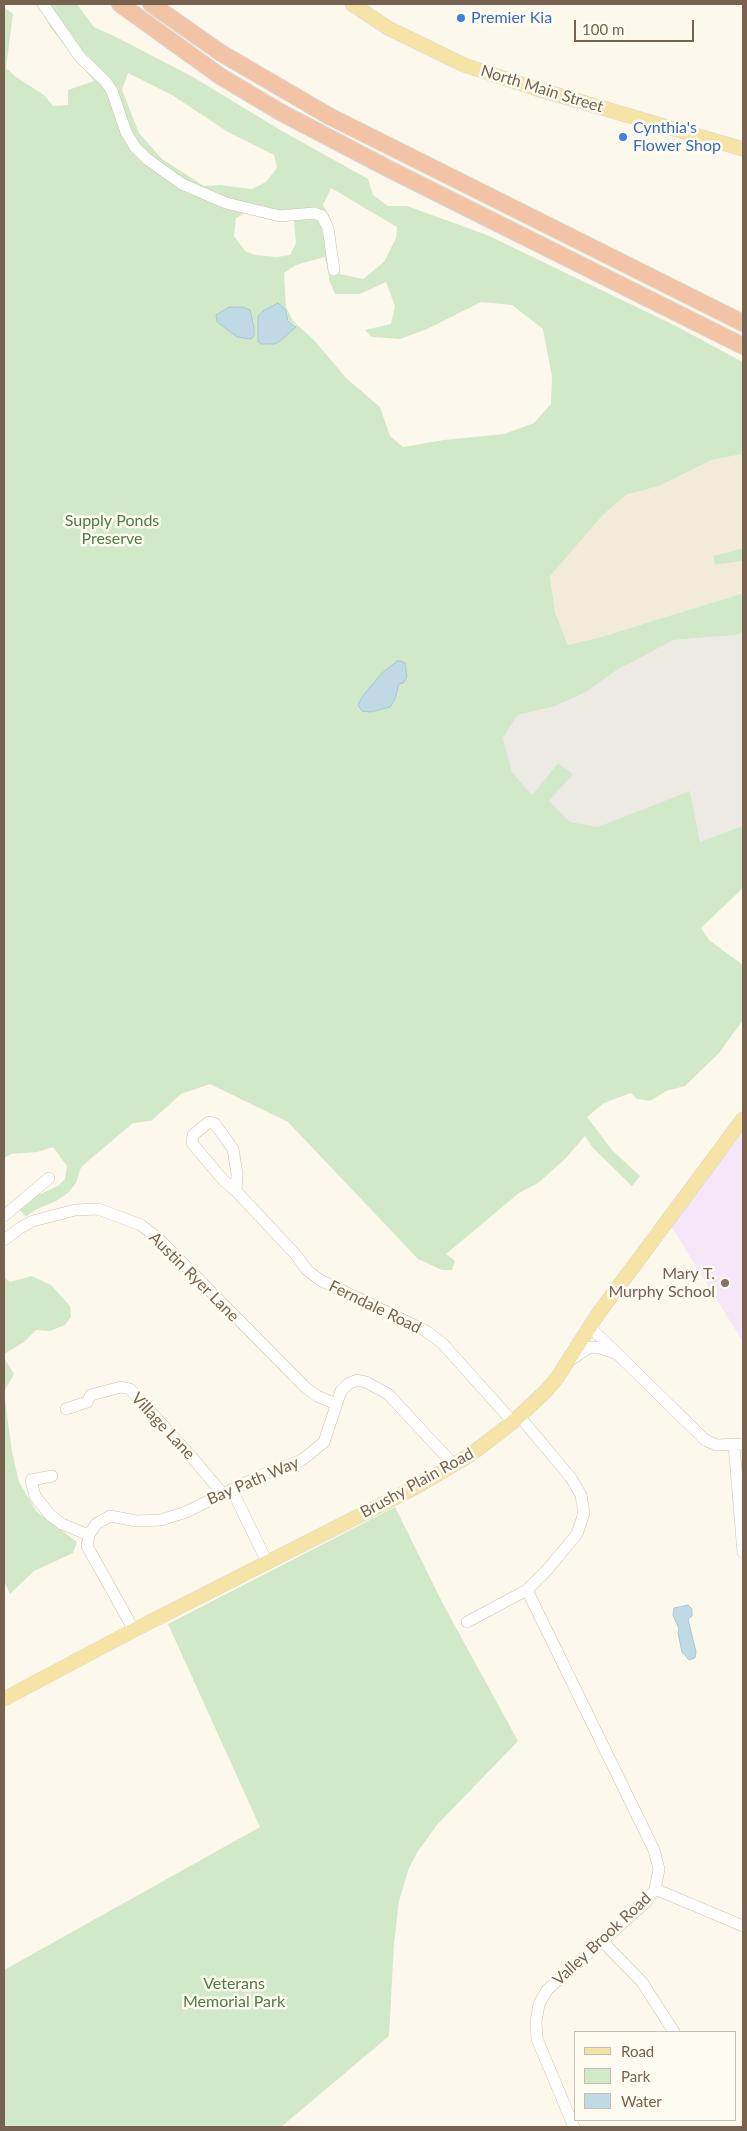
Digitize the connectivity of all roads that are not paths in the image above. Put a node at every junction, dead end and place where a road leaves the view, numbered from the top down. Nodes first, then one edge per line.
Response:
1 (43, 4) edge
2 (120, 4) edge
3 (151, 4) edge
4 (352, 4) edge
5 (743, 149) edge
6 (334, 270) dead end
7 (743, 323) edge
8 (743, 346) edge
9 (743, 1118) edge
10 (49, 1178) dead end
11 (236, 1191) junction
12 (4, 1216) edge
13 (4, 1240) edge
14 (590, 1327) junction
15 (619, 1354) junction
16 (567, 1362) junction
17 (336, 1404) junction
18 (66, 1409) dead end
19 (517, 1420) junction
20 (739, 1444) edge
21 (454, 1466) junction
22 (52, 1476) dead end
23 (227, 1491) junction
24 (89, 1535) junction
25 (743, 1552) edge
26 (268, 1562) junction
27 (528, 1590) junction
28 (467, 1622) dead end
29 (134, 1630) junction
30 (4, 1699) edge
31 (655, 1889) junction
32 (743, 1926) edge
33 (602, 1941) junction
34 (673, 2031) edge
35 (574, 2127) edge

1 - 6 street
2 - 8 highway
3 - 7 highway
4 - 5 main road, North Main Street
9 - 14 main road, Brushy Plain Road
10 - 12 street
11 - 11 street, Ferndale Road
11 - 19 street, Ferndale Road
13 - 17 street, Austin Ryer Lane
14 - 15 street
14 - 16 main road, Brushy Plain Road
15 - 16 street
15 - 20 street
16 - 19 main road, Brushy Plain Road
17 - 21 street, Bay Path Way
17 - 23 street, Bay Path Way
18 - 23 street, Village Lane
19 - 21 main road, Brushy Plain Road
19 - 27 street, Ferndale Road
20 - 25 street
21 - 26 main road, Brushy Plain Road
22 - 24 street
23 - 24 street, Bay Path Way
23 - 26 street, Village Lane
24 - 29 street
26 - 29 main road, Brushy Plain Road
27 - 28 street, Ferndale Road
27 - 31 street, Valley Brook Road
29 - 30 main road, Brushy Plain Road
31 - 32 street
31 - 33 street, Valley Brook Road
33 - 34 street
33 - 35 street, Valley Brook Road

